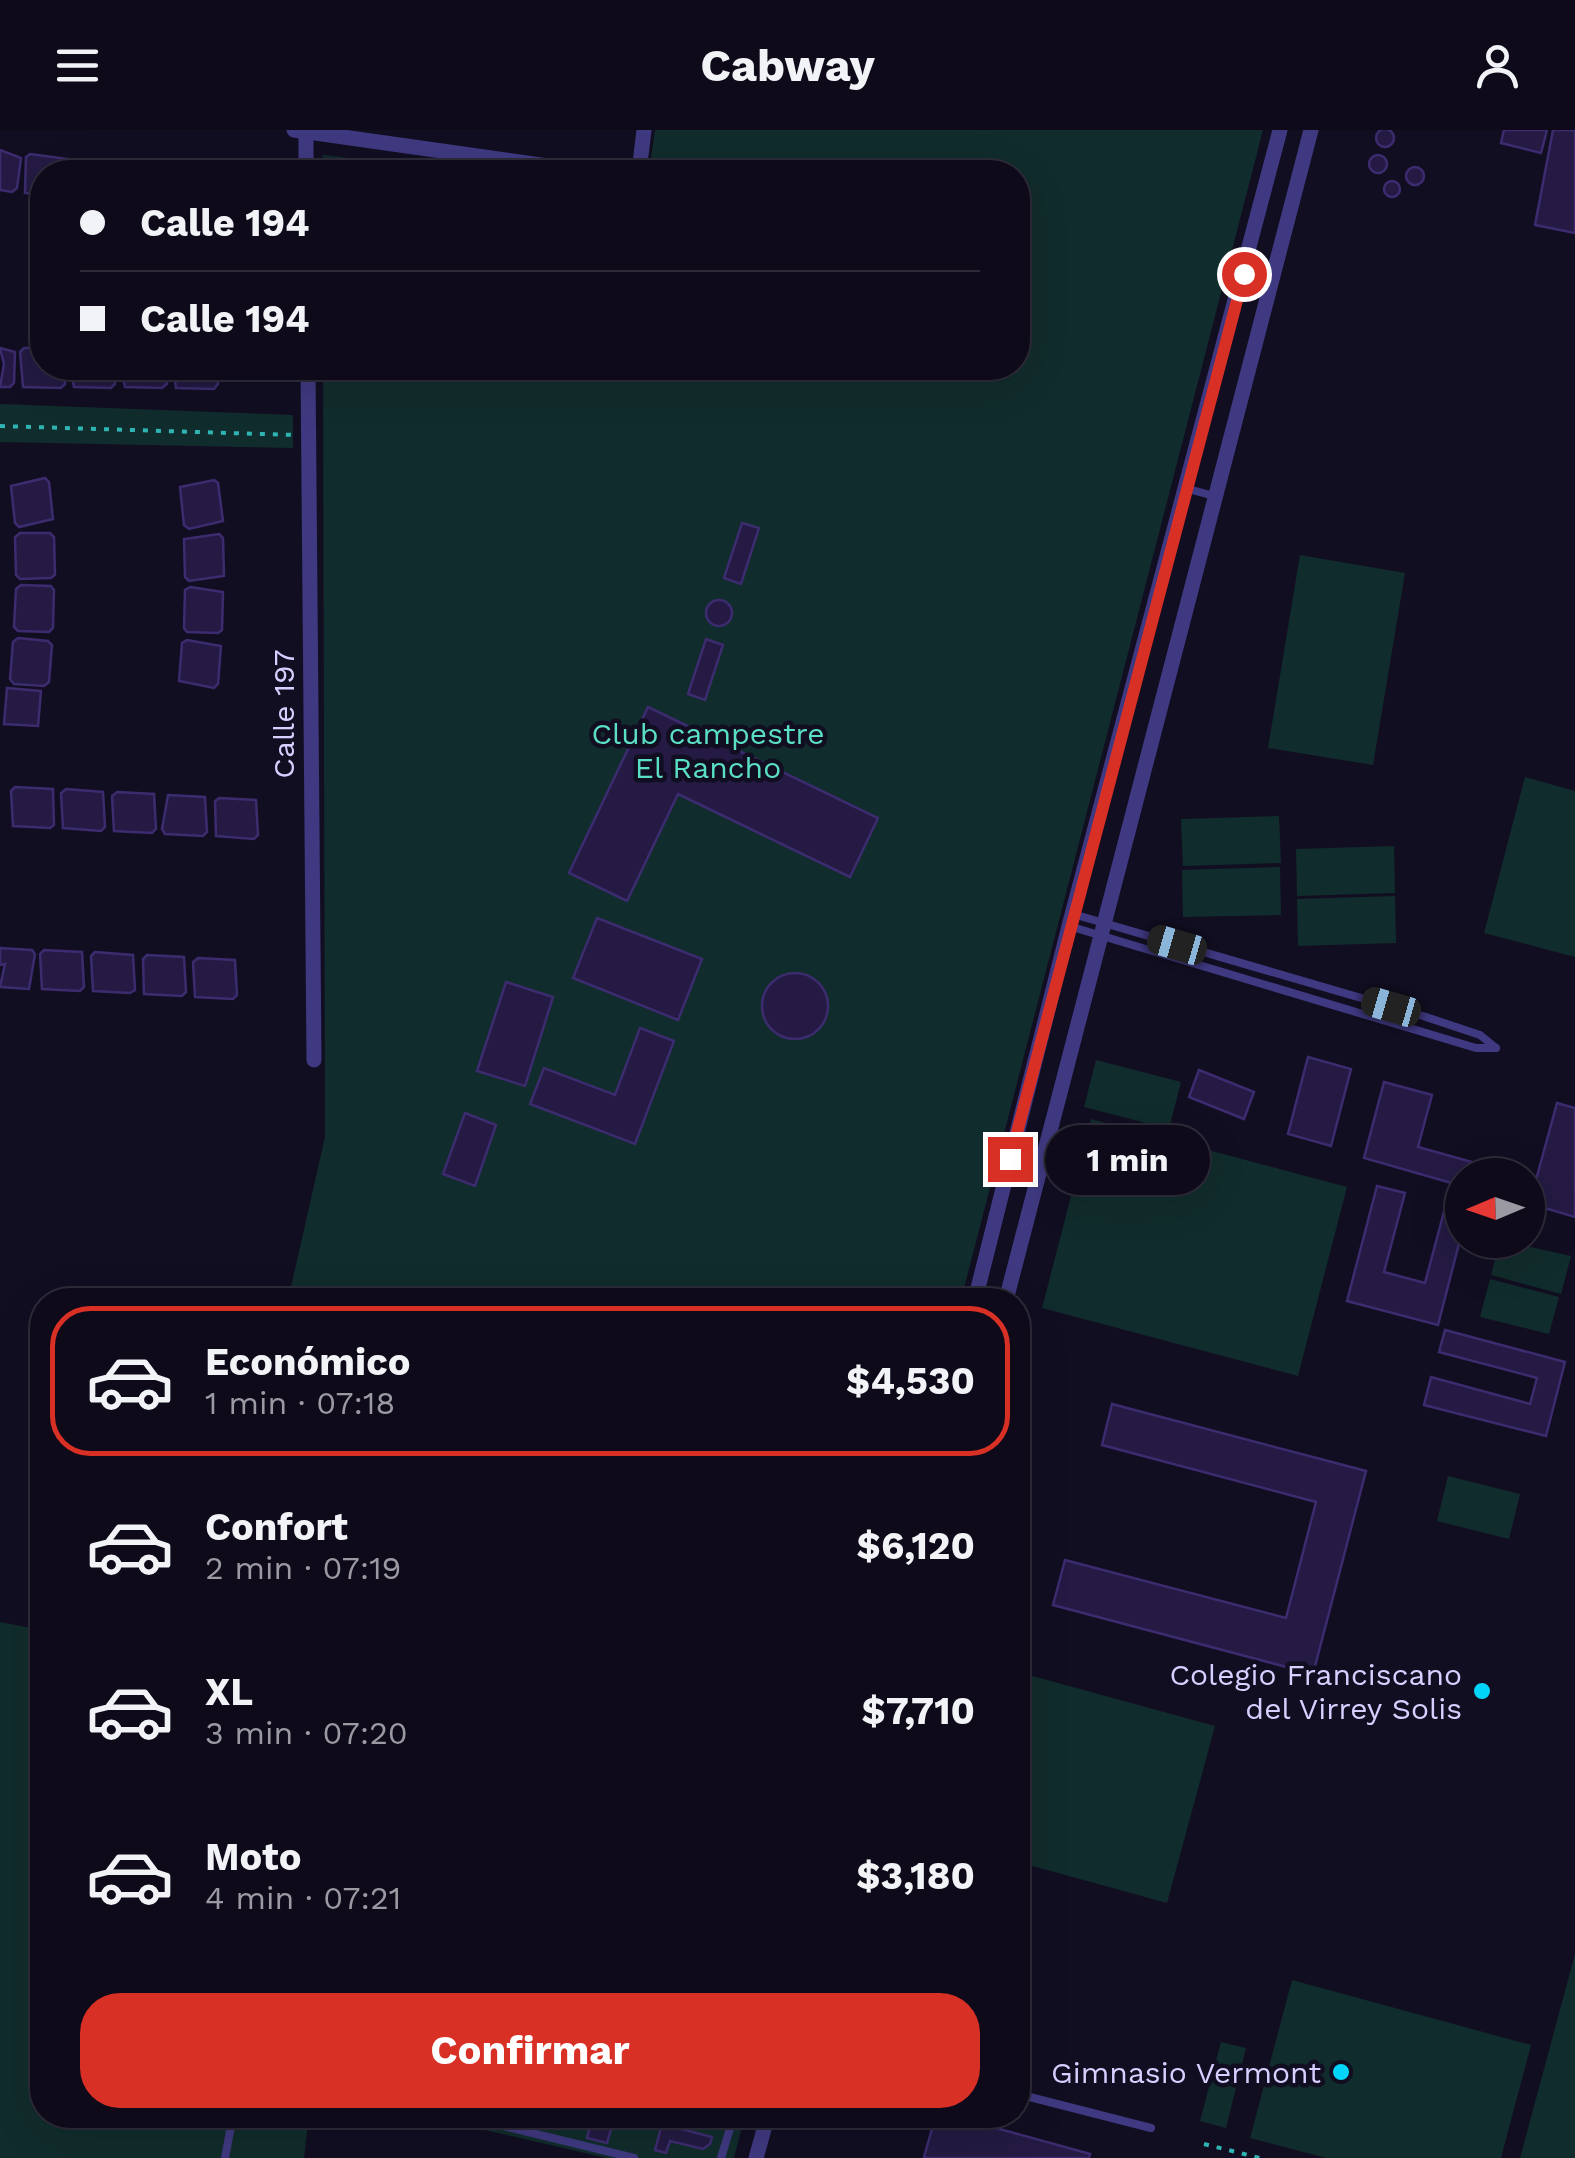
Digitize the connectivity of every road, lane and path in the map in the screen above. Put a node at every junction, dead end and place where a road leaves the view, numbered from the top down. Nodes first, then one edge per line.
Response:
1 (302, 130) edge
2 (644, 130) edge
3 (1280, 130) edge
4 (1311, 130) edge
5 (330, 132) edge
6 (305, 160) edge
7 (512, 160) edge
8 (640, 160) edge
9 (308, 380) edge
10 (0, 426) edge
11 (299, 435) dead end
12 (1188, 489) junction
13 (1218, 496) junction
14 (1070, 920) junction
15 (1100, 929) junction
16 (314, 1060) dead end
17 (978, 1288) edge
18 (1009, 1288) edge
19 (1030, 2097) edge
20 (231, 2128) edge
21 (512, 2128) edge
22 (730, 2128) edge
23 (765, 2128) edge
24 (1151, 2128) dead end
25 (1204, 2144) dead end
26 (760, 2156) edge
27 (1248, 2156) edge
28 (225, 2158) edge
29 (634, 2158) edge
30 (722, 2158) edge
31 (1260, 2158) edge

1 - 5 street
1 - 6 street
2 - 8 street
3 - 12 street
4 - 13 street
5 - 7 street
9 - 16 street, Calle 197
10 - 11 path
12 - 13 lane
12 - 14 street
13 - 15 street
14 - 15 lane
14 - 17 street
15 - 15 lane
15 - 18 street
19 - 24 lane
20 - 28 lane
21 - 29 lane
22 - 30 lane
23 - 26 street
25 - 27 path
27 - 31 path

